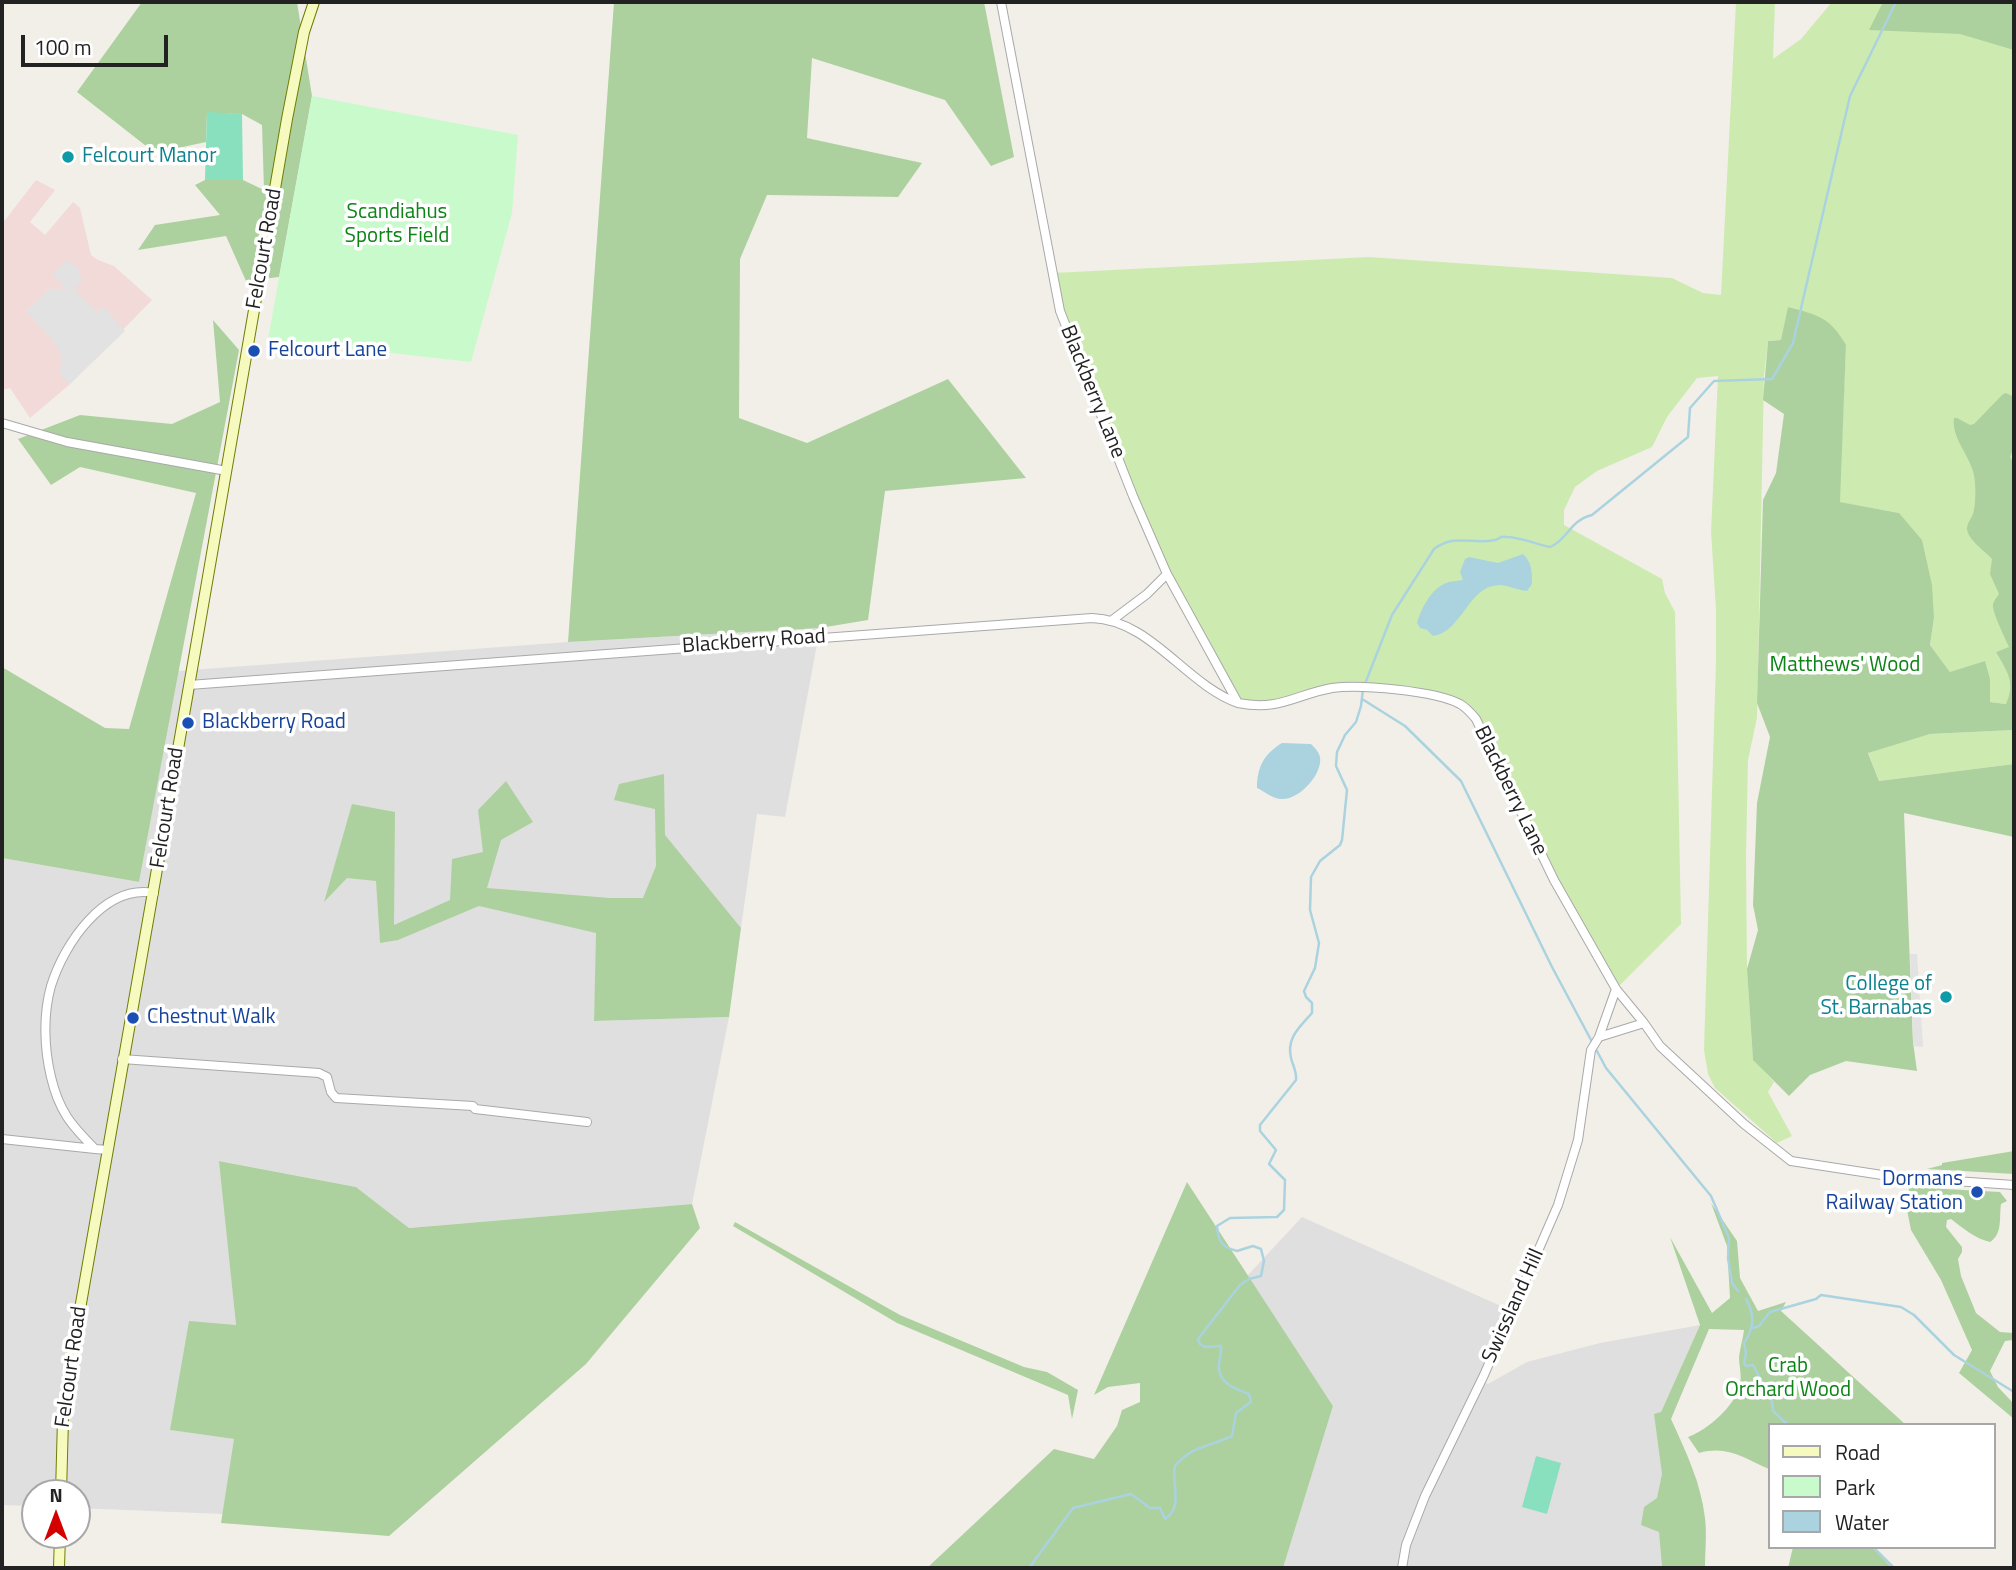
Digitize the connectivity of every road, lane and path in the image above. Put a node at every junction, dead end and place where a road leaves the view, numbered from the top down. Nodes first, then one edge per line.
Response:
1 (314, 2) edge
2 (1001, 2) edge
3 (2, 423) edge
4 (226, 471) junction
5 (1167, 573) junction
6 (1111, 621) junction
7 (189, 685) junction
8 (1238, 703) junction
9 (154, 893) junction
10 (1616, 989) junction
11 (1644, 1023) junction
12 (1599, 1037) junction
13 (122, 1059) junction
14 (587, 1122) dead end
15 (2, 1139) edge
16 (95, 1149) junction
17 (108, 1150) junction
18 (2014, 1185) edge
19 (61, 1479) edge
20 (60, 1549) edge
21 (59, 1568) edge
22 (1402, 1568) edge

1 - 4 street, Felcourt Road
2 - 5 street, Blackberry Lane
3 - 4 street
4 - 7 street, Felcourt Road
5 - 6 street
5 - 8 street, Blackberry Lane
6 - 7 street, Blackberry Road
6 - 8 street, Blackberry Road
7 - 9 street, Felcourt Road
8 - 10 street, Blackberry Lane
9 - 13 street, Felcourt Road
9 - 16 street
10 - 11 street, Blackberry Lane
10 - 12 street, Swissland Hill
11 - 12 street
11 - 18 street, Blackberry Lane
12 - 22 street, Swissland Hill
13 - 14 street
13 - 17 street, Felcourt Road
15 - 16 street
16 - 17 street
17 - 19 street, Felcourt Road
20 - 21 street

